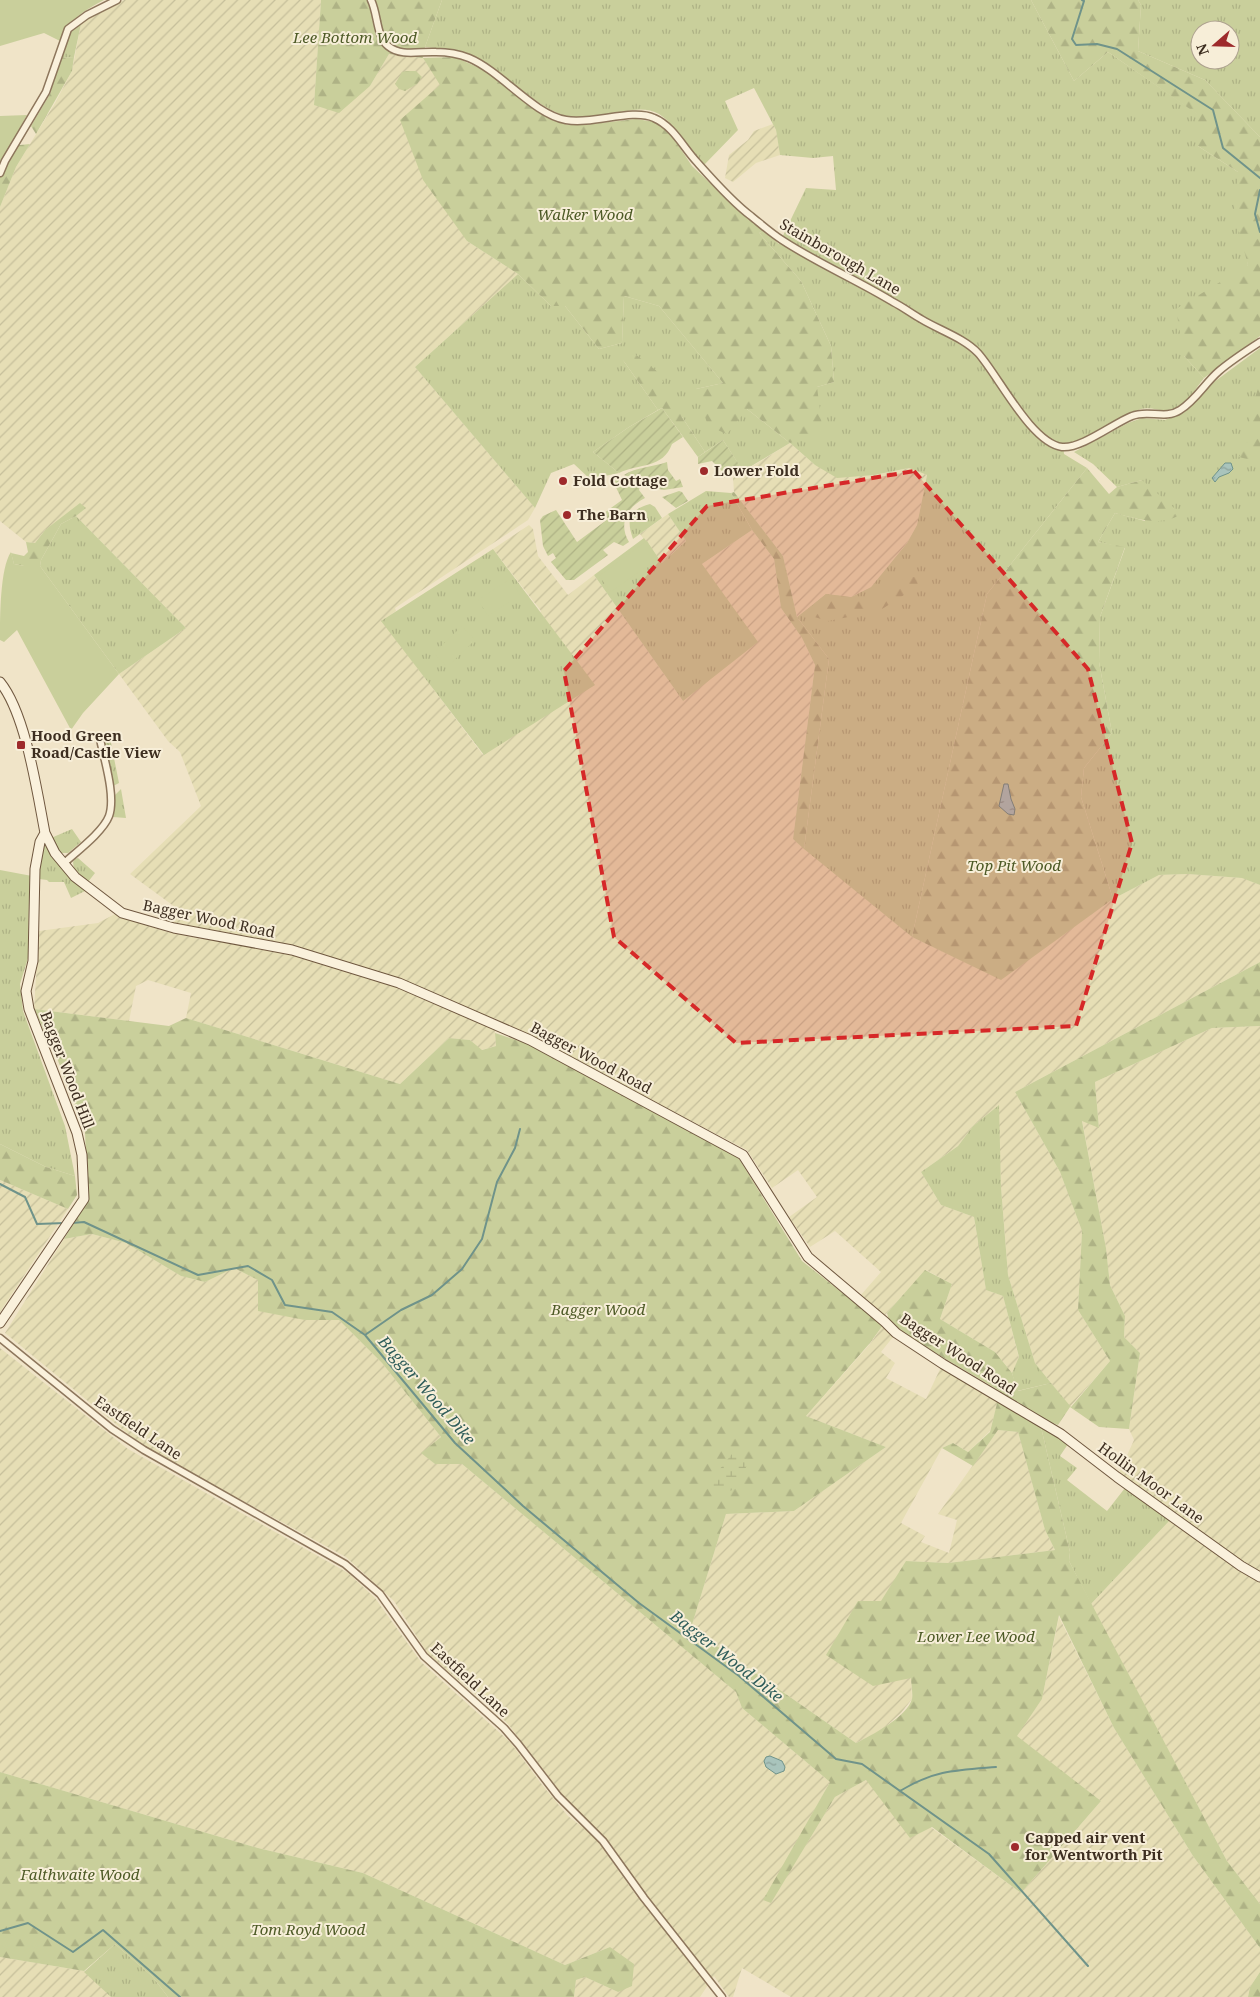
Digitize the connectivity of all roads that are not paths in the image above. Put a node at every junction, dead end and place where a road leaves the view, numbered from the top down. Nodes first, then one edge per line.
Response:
1 (117, 0) edge
2 (371, 0) edge
3 (0, 173) edge
4 (1260, 342) edge
5 (0, 682) edge
6 (100, 738) dead end
7 (45, 833) junction
8 (63, 864) junction
9 (0, 1323) edge
10 (0, 1338) edge
11 (1025, 1413) joint
12 (1260, 1577) edge
13 (722, 1997) edge

1 - 3 street
2 - 4 street, Stainborough Lane
5 - 7 street
6 - 8 street
7 - 8 street, Bagger Wood Road
7 - 9 street, Bagger Wood Hill
8 - 11 street, Bagger Wood Road
10 - 13 street, Eastfield Lane
11 - 12 street, Hollin Moor Lane

